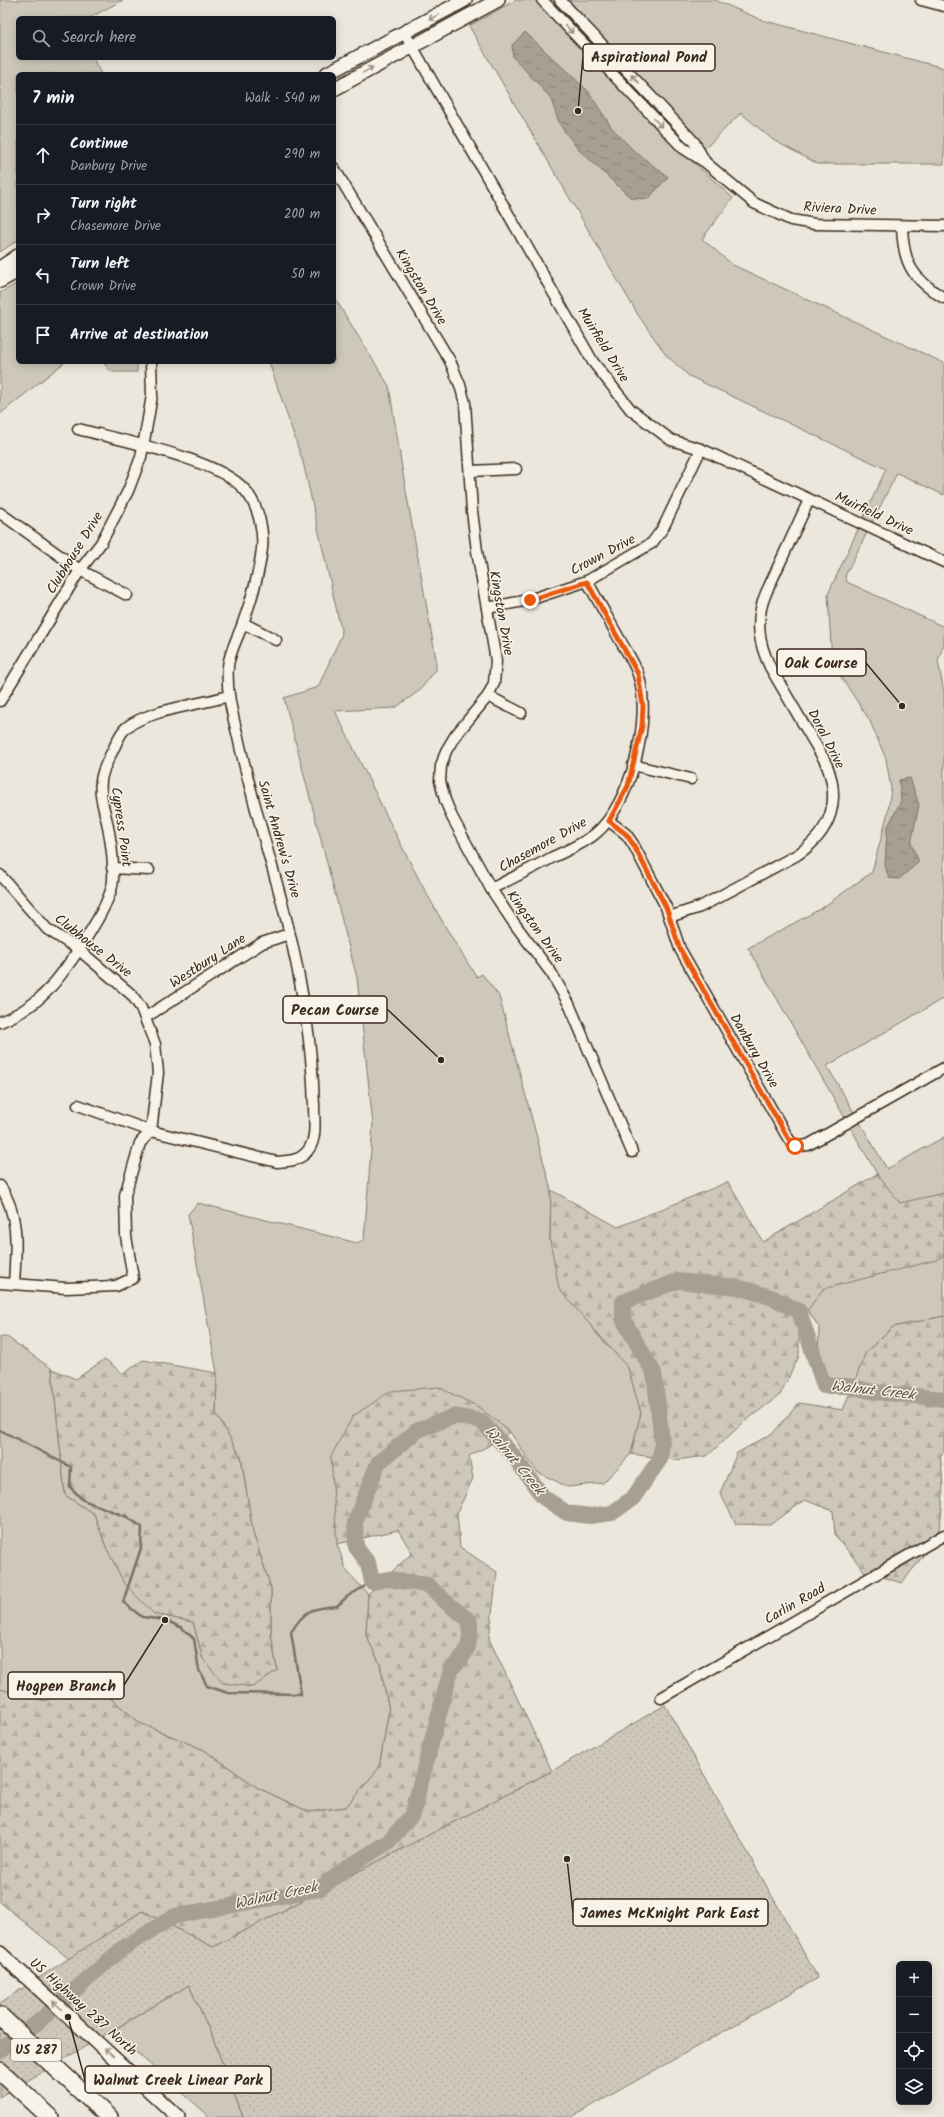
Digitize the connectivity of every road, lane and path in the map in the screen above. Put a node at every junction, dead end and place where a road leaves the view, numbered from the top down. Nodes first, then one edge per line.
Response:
1 (465, 0) edge
2 (498, 0) edge
3 (542, 0) edge
4 (560, 0) edge
5 (921, 0) edge
6 (944, 6) edge
7 (404, 32) junction
8 (412, 46) junction
9 (330, 72) edge
10 (336, 88) edge
11 (705, 162) junction
12 (336, 171) edge
13 (902, 226) junction
14 (944, 226) edge
15 (16, 257) edge
16 (0, 268) edge
17 (16, 272) edge
18 (0, 282) edge
19 (944, 298) edge
20 (151, 364) edge
21 (78, 429) dead end
22 (143, 446) junction
23 (701, 449) junction
24 (516, 469) dead end
25 (470, 471) junction
26 (809, 500) junction
27 (0, 513) edge
28 (944, 562) edge
29 (80, 570) junction
30 (587, 582) junction
31 (127, 595) dead end
32 (487, 608) junction
33 (243, 623) junction
34 (276, 640) dead end
35 (228, 696) junction
36 (488, 696) junction
37 (0, 701) edge
38 (521, 713) dead end
39 (633, 765) junction
40 (691, 779) dead end
41 (609, 821) junction
42 (112, 868) junction
43 (149, 870) dead end
44 (1, 877) edge
45 (491, 889) junction
46 (669, 918) junction
47 (289, 934) junction
48 (78, 949) junction
49 (146, 1017) junction
50 (0, 1022) edge
51 (944, 1068) edge
52 (78, 1105) dead end
53 (151, 1131) junction
54 (632, 1152) dead end
55 (0, 1186) edge
56 (0, 1283) edge
57 (14, 1284) junction
58 (944, 1535) edge
59 (661, 1698) dead end
60 (0, 1953) edge
61 (0, 2016) edge
62 (0, 2071) edge
63 (50, 2117) edge
64 (109, 2117) edge
65 (178, 2117) edge

1 -> 7 main road
2 - 8 main road
3 -> 11 street, Riviera Drive
11 -> 4 street, Riviera Drive
5 - 6 street
7 - 8 street, Muirfield Drive
7 - 9 main road
10 -> 8 main road
8 - 23 street, Muirfield Drive
11 - 13 street, Riviera Drive
12 - 25 street, Kingston Drive
13 - 14 street, Riviera Drive
13 - 19 street
15 - 16 main road
17 - 18 main road
20 - 22 street, Clubhouse Drive
21 - 22 street, Saint Andrew's Drive
22 - 29 street, Clubhouse Drive
22 - 33 street, Saint Andrew's Drive
23 - 26 street, Muirfield Drive
23 - 30 street, Crown Drive
24 - 25 street
25 - 32 street, Kingston Drive
26 - 28 street, Muirfield Drive
26 - 46 street, Doral Drive
27 - 29 street
29 - 31 street
29 - 37 street, Clubhouse Drive
30 - 32 street, Crown Drive
30 - 39 street, Chasemore Drive
32 - 36 street, Kingston Drive
33 - 34 street
33 - 35 street, Saint Andrew's Drive
35 - 42 street, Cypress Point
35 - 47 street, Saint Andrew's Drive
36 - 38 street
36 - 45 street, Kingston Drive
39 - 40 street
39 - 41 street, Chasemore Drive
41 - 45 street, Chasemore Drive
41 - 46 street, Danbury Drive
42 - 43 street
42 - 48 street, Cypress Point
44 - 48 street, Clubhouse Drive
45 - 54 street, Kingston Drive
46 - 51 street, Danbury Drive
47 - 49 street, Westbury Lane
47 - 53 street, Saint Andrew's Drive
48 - 49 street, Clubhouse Drive
48 - 50 street, Cypress Point
49 - 53 street, Clubhouse Drive
52 - 53 street, Saint Andrew's Drive
53 - 57 street
55 - 57 street
56 - 57 street
58 - 59 street, Carlin Road
65 -> 60 main road, US Highway 287 North
61 - 64 highway, US 287
62 - 63 highway, US 287

